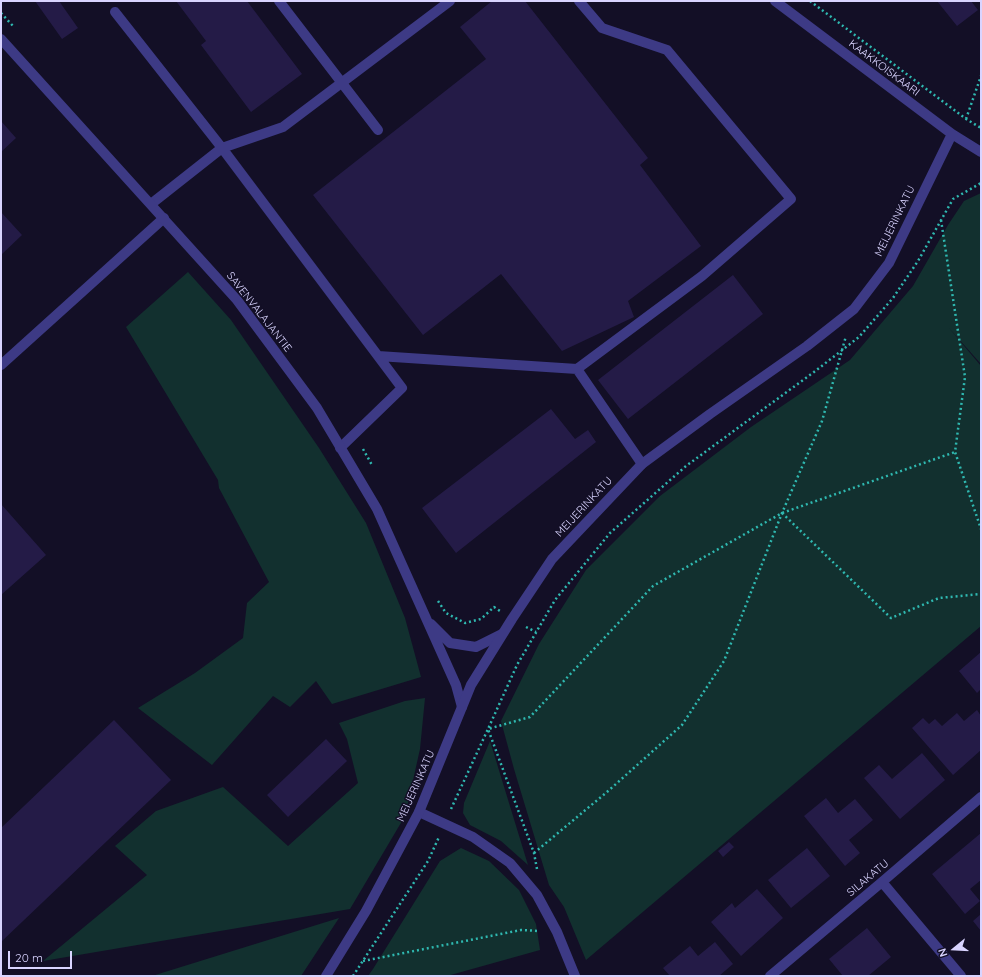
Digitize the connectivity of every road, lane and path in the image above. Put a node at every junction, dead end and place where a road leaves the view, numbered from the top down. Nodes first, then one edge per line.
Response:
1 (279, 1) edge
2 (450, 1) edge
3 (579, 1) edge
4 (775, 1) edge
5 (810, 1) edge
6 (114, 12) dead end
7 (1, 39) edge
8 (981, 76) edge
9 (342, 83) junction
10 (966, 118) junction
11 (981, 128) edge
12 (378, 130) dead end
13 (952, 134) junction
14 (222, 148) junction
15 (981, 152) edge
16 (981, 183) edge
17 (151, 204) junction
18 (164, 218) junction
19 (941, 220) junction
20 (854, 308) junction
21 (842, 351) junction
22 (378, 356) junction
23 (1, 365) edge
24 (577, 369) junction
25 (340, 448) junction
26 (955, 452) junction
27 (642, 464) junction
28 (782, 513) junction
29 (981, 529) edge
30 (981, 594) edge
31 (427, 621) junction
32 (502, 634) junction
33 (462, 707) junction
34 (488, 728) junction
35 (981, 797) edge
36 (419, 812) junction
37 (445, 824) junction
38 (534, 853) junction
39 (882, 882) junction
40 (537, 895) junction
41 (557, 932) junction
42 (362, 961) junction
43 (326, 976) edge
44 (353, 976) edge
45 (575, 976) edge
46 (770, 976) edge
47 (961, 976) edge

1 - 9 street
2 - 9 street
3 - 24 street
4 - 13 street, KAAKKOISKAARI
5 - 10 path
6 - 14 street
7 - 17 street, SAVENVALAJANTIE
8 - 10 path
9 - 12 street
9 - 14 street
10 - 11 path
10 - 13 path
13 - 15 street, KAAKKOISKAARI
13 - 20 street, MEIJERINKATU
14 - 17 street
14 - 22 street
16 - 19 path
17 - 18 street, SAVENVALAJANTIE
18 - 23 street
18 - 25 street, SAVENVALAJANTIE
19 - 21 path
19 - 26 path
20 - 21 path
20 - 27 street, MEIJERINKATU
21 - 28 path
21 - 34 path
22 - 24 street
22 - 25 street
24 - 27 street
25 - 31 street, SAVENVALAJANTIE
26 - 28 path
26 - 29 path
27 - 32 street, MEIJERINKATU
28 - 30 path
28 - 34 path
28 - 38 path
31 - 32 street, SAVENVALAJANTIE
31 - 33 street, SAVENVALAJANTIE
32 - 33 street, MEIJERINKATU
33 - 36 street, MEIJERINKATU
34 - 37 path
34 - 38 path
35 - 39 street, SILAKATU
36 - 37 street
36 - 43 street, MEIJERINKATU
37 - 40 street
37 - 42 path
38 - 40 path
39 - 46 street, SILAKATU
39 - 47 street
40 - 41 street
41 - 42 path
41 - 45 street
42 - 44 path

